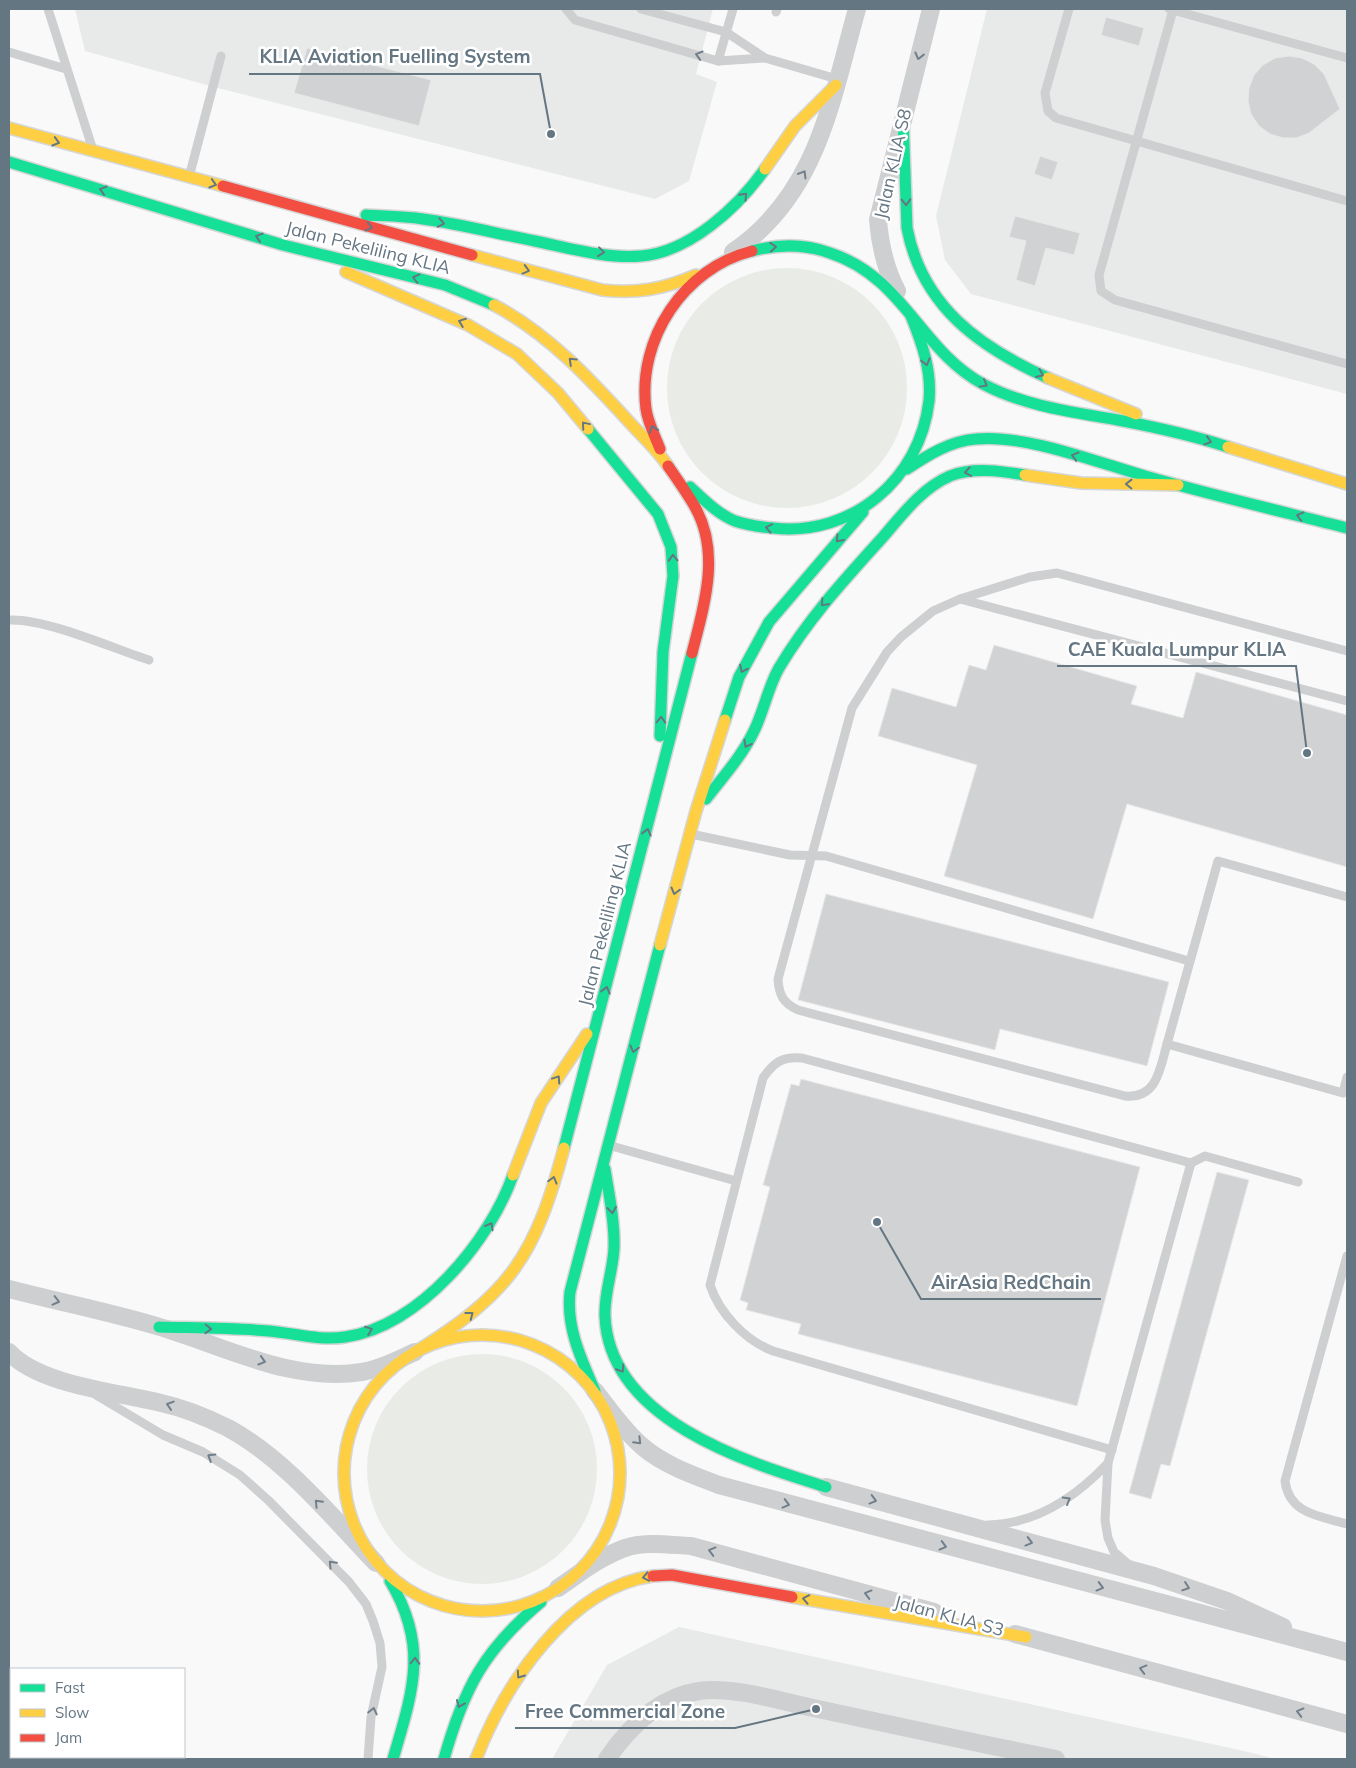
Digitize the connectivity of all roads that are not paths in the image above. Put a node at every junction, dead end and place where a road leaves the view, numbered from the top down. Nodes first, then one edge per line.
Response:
1 (48, 9) edge
2 (566, 9) edge
3 (641, 9) edge
4 (734, 9) edge
5 (856, 9) edge
6 (932, 9) edge
7 (1069, 9) edge
8 (1170, 9) edge
9 (726, 32) junction
10 (9, 52) edge
11 (222, 56) dead end
12 (765, 58) junction
13 (1347, 58) edge
14 (718, 61) junction
15 (66, 68) junction
16 (837, 82) junction
17 (904, 118) junction
18 (9, 128) edge
19 (1135, 142) junction
20 (94, 152) junction
21 (9, 162) edge
22 (189, 177) junction
23 (1347, 201) edge
24 (306, 210) junction
25 (283, 244) junction
26 (708, 270) junction
27 (911, 316) junction
28 (1347, 364) edge
29 (1184, 434) junction
30 (665, 462) junction
31 (902, 472) junction
32 (1347, 484) edge
33 (1178, 485) junction
34 (871, 503) junction
35 (1347, 528) edge
36 (960, 599) junction
37 (9, 620) edge
38 (1347, 651) edge
39 (148, 660) dead end
40 (1347, 701) edge
41 (658, 786) junction
42 (696, 811) junction
43 (690, 834) junction
44 (812, 856) junction
45 (1347, 897) edge
46 (1189, 961) junction
47 (599, 1017) junction
48 (1167, 1044) junction
49 (1347, 1077) edge
50 (608, 1145) junction
51 (604, 1162) junction
52 (1191, 1163) junction
53 (736, 1180) junction
54 (1298, 1182) dead end
55 (1347, 1257) edge
56 (9, 1289) edge
57 (159, 1327) junction
58 (9, 1352) edge
59 (415, 1352) junction
60 (81, 1385) junction
61 (595, 1391) junction
62 (1112, 1450) junction
63 (1108, 1462) junction
64 (826, 1487) joint
65 (953, 1522) junction
66 (1347, 1524) edge
67 (376, 1563) junction
68 (1154, 1576) junction
69 (558, 1588) junction
70 (1026, 1637) junction
71 (1326, 1646) junction
72 (1347, 1652) edge
73 (1347, 1724) edge
74 (368, 1759) edge
75 (393, 1759) edge
76 (444, 1759) edge
77 (476, 1759) edge
78 (607, 1759) edge
79 (1056, 1759) edge

1 - 15 lane
14 -> 2 lane
3 - 9 lane
4 - 9 lane
5 - 16 street
6 -> 17 street, Jalan KLIA S8
7 - 19 lane
8 - 13 lane
8 - 19 lane
9 - 12 lane
9 - 14 lane
10 - 15 lane
11 - 22 lane
12 - 14 lane
12 - 16 lane
15 - 20 lane
24 -> 16 main road
26 -> 16 street
17 - 27 street, Jalan KLIA S8
17 -> 29 main road
18 -> 20 main road, Jalan Pekeliling KLIA
19 - 23 lane
19 - 28 lane
20 - 22 main road, Jalan Pekeliling KLIA
25 -> 21 main road, Jalan Pekeliling KLIA
22 -> 24 main road, Jalan Pekeliling KLIA
24 -> 26 main road, Jalan Pekeliling KLIA
30 -> 25 main road, Jalan Pekeliling KLIA
41 -> 25 main road
26 -> 27 main road, Jalan Pekeliling KLIA
30 -> 26 main road, Jalan Pekeliling KLIA
27 -> 29 main road
27 -> 31 main road, Jalan Pekeliling KLIA
29 -> 32 main road
34 -> 30 main road, Jalan Pekeliling KLIA
30 - 41 main road, Jalan Pekeliling KLIA
33 -> 31 main road
31 - 34 main road, Jalan Pekeliling KLIA
35 -> 33 main road
33 -> 42 main road
34 -> 42 main road, Jalan Pekeliling KLIA
36 - 38 lane
36 - 40 lane
36 - 44 lane
37 - 39 lane
47 -> 41 main road, Jalan Pekeliling KLIA
42 - 43 main road, Jalan Pekeliling KLIA
43 - 44 lane
43 -> 50 main road, Jalan Pekeliling KLIA
44 - 46 lane
44 - 48 lane
45 - 46 lane
46 - 48 lane
57 -> 47 main road
59 -> 47 main road, Jalan Pekeliling KLIA
48 - 49 lane
50 - 51 main road, Jalan Pekeliling KLIA
50 - 53 lane
51 - 61 main road, Jalan Pekeliling KLIA
51 -> 64 main road
52 - 53 lane
52 - 54 lane
52 - 62 lane
53 - 62 lane
55 - 66 lane
56 -> 57 street
57 -> 59 street
58 - 60 street
59 - 61 main road, Jalan Pekeliling KLIA
59 - 67 main road, Jalan Pekeliling KLIA
67 -> 60 street
74 -> 60 lane
61 - 69 main road, Jalan Pekeliling KLIA
61 -> 71 street
62 - 63 lane
65 -> 63 lane
63 - 68 lane
64 -> 65 street
65 -> 68 street
67 - 69 main road, Jalan Pekeliling KLIA
75 -> 67 main road, Jalan Pekeliling KLIA
68 -> 71 street
70 -> 69 street, Jalan KLIA S3
69 -> 76 main road, Jalan Pekeliling KLIA
73 -> 70 street, Jalan KLIA S3
70 -> 77 main road
71 - 72 street
78 - 79 street

